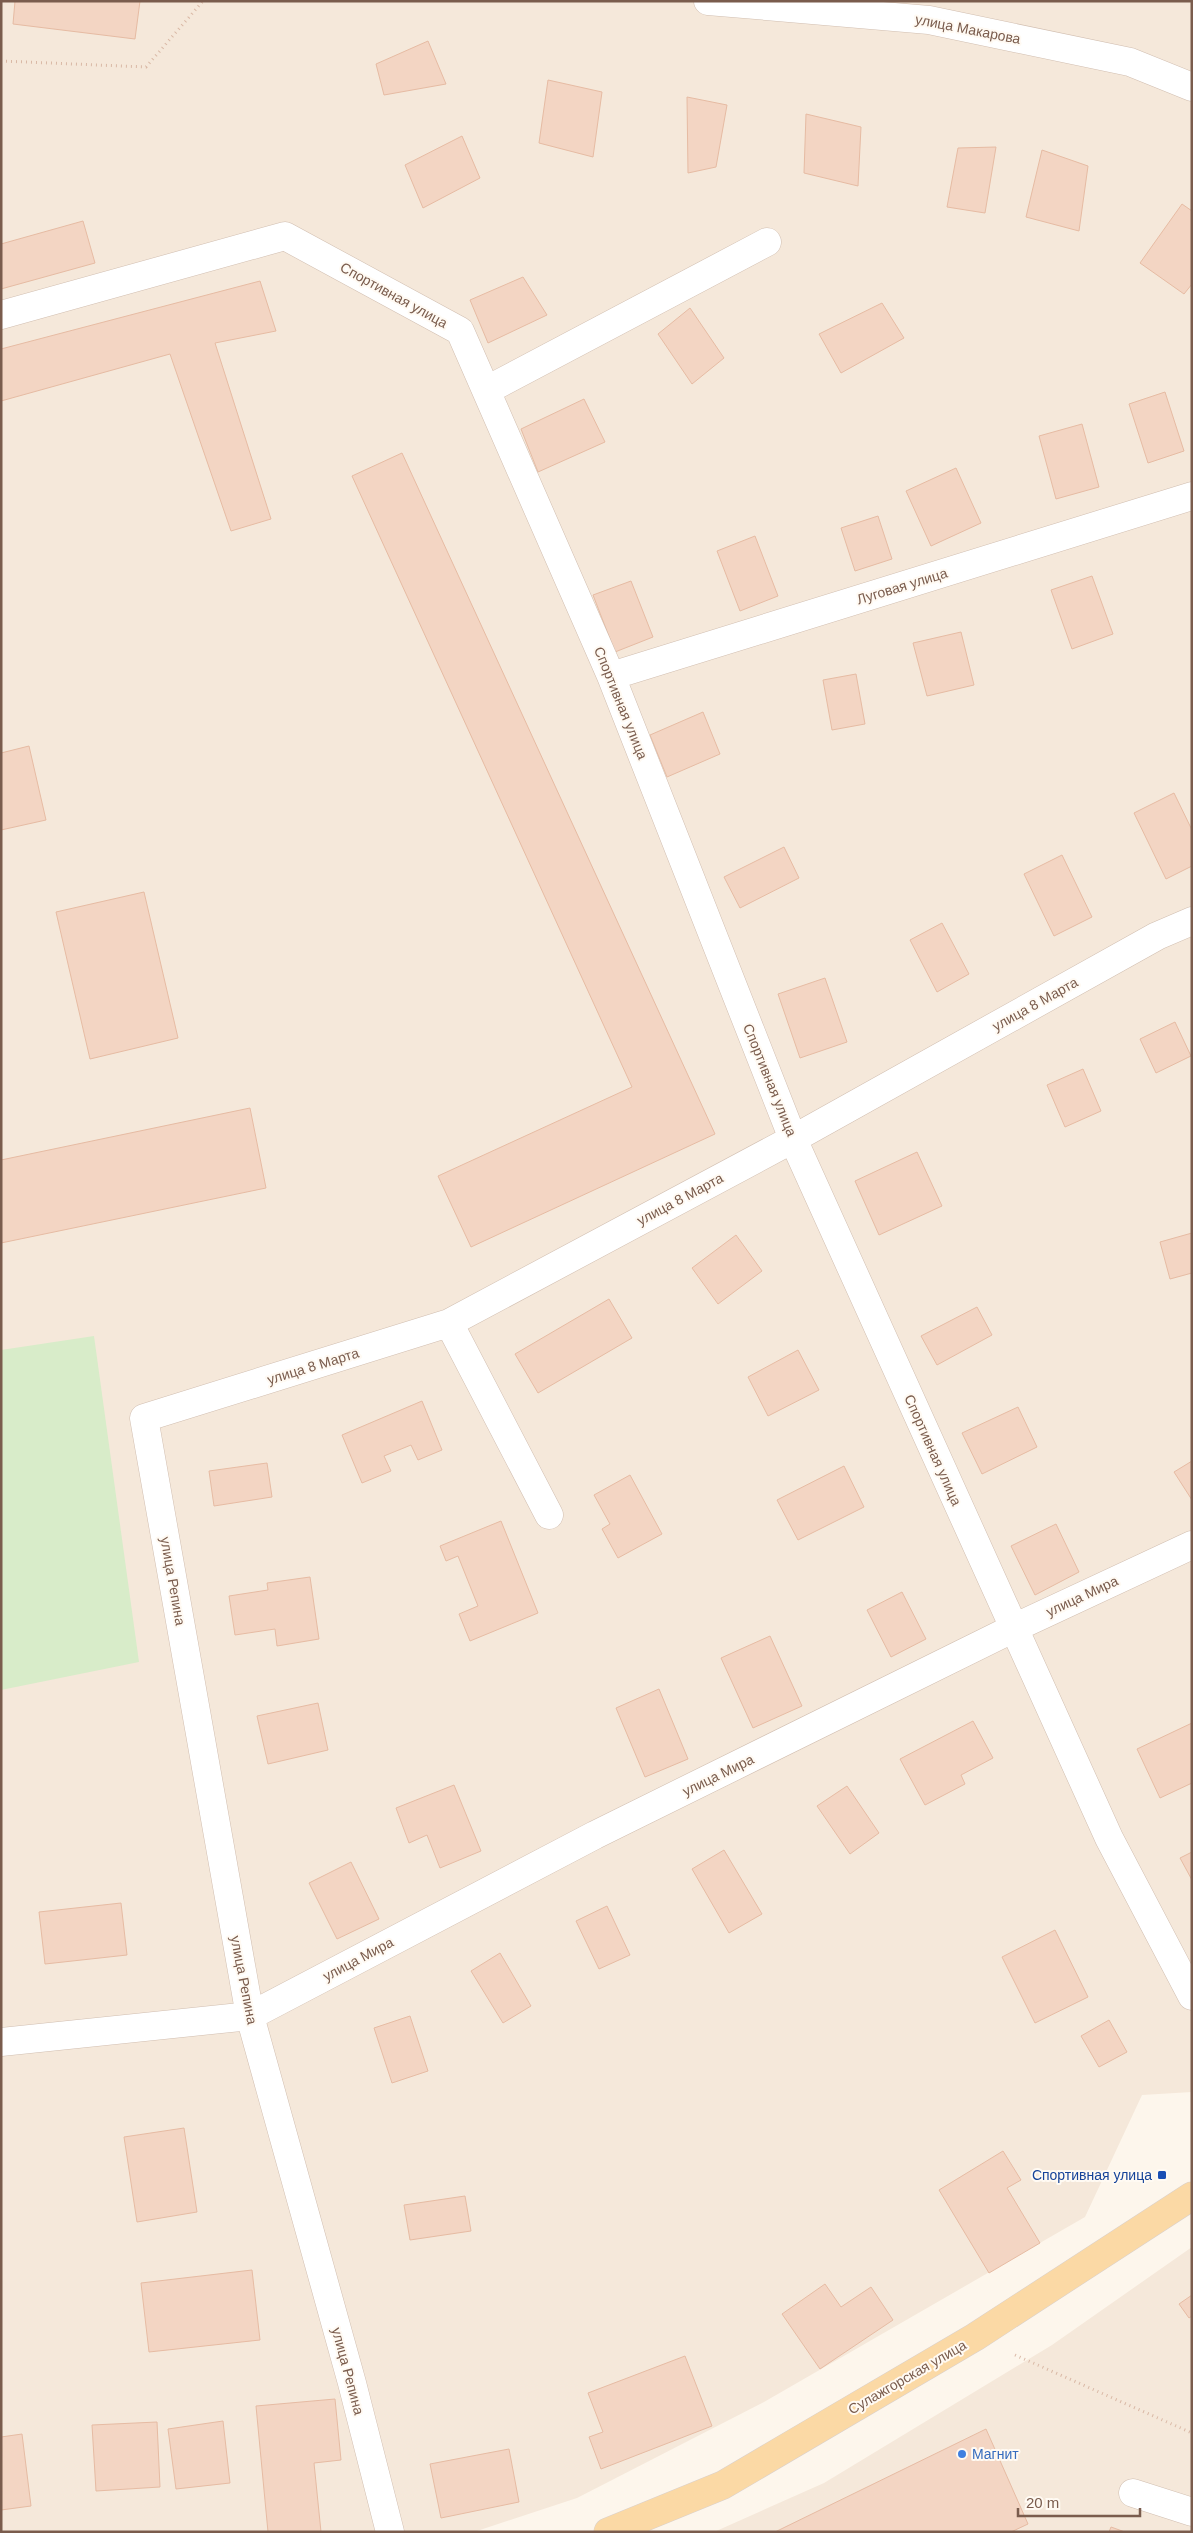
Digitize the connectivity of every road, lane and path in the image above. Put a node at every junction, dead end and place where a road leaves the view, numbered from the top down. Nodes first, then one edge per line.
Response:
1 (203, 1) edge
2 (708, 1) edge
3 (1, 62) edge
4 (1192, 87) edge
5 (767, 242) dead end
6 (1, 315) edge
7 (487, 390) junction
8 (1192, 496) edge
9 (611, 676) junction
10 (1192, 921) edge
11 (793, 1139) junction
12 (449, 1323) junction
13 (144, 1418) joint
14 (549, 1515) dead end
15 (1192, 1545) edge
16 (1014, 1628) junction
17 (1192, 1996) edge
18 (250, 2016) junction
19 (1, 2042) edge
20 (1192, 2196) edge
21 (975, 2337) junction
22 (1192, 2433) edge
23 (1133, 2493) dead end
24 (1192, 2512) edge
25 (390, 2532) edge
26 (608, 2532) edge

1 - 3 path
2 - 4 street, улица Макарова
5 - 7 street
6 - 7 street, Спортивная улица
7 - 9 street, Спортивная улица
8 - 9 street, Луговая улица
9 - 11 street, Спортивная улица
10 - 11 street, улица 8 Марта
11 - 12 street, улица 8 Марта
11 - 16 street, Спортивная улица
12 - 13 street, улица 8 Марта
12 - 14 street
13 - 18 street, улица Репина
15 - 16 street, улица Мира
16 - 17 street, Спортивная улица
16 - 18 street, улица Мира
18 - 19 street
18 - 25 street, улица Репина
20 - 21 main road, Сулажгорская улица
21 - 22 path
21 - 26 main road, Сулажгорская улица
23 - 24 street

